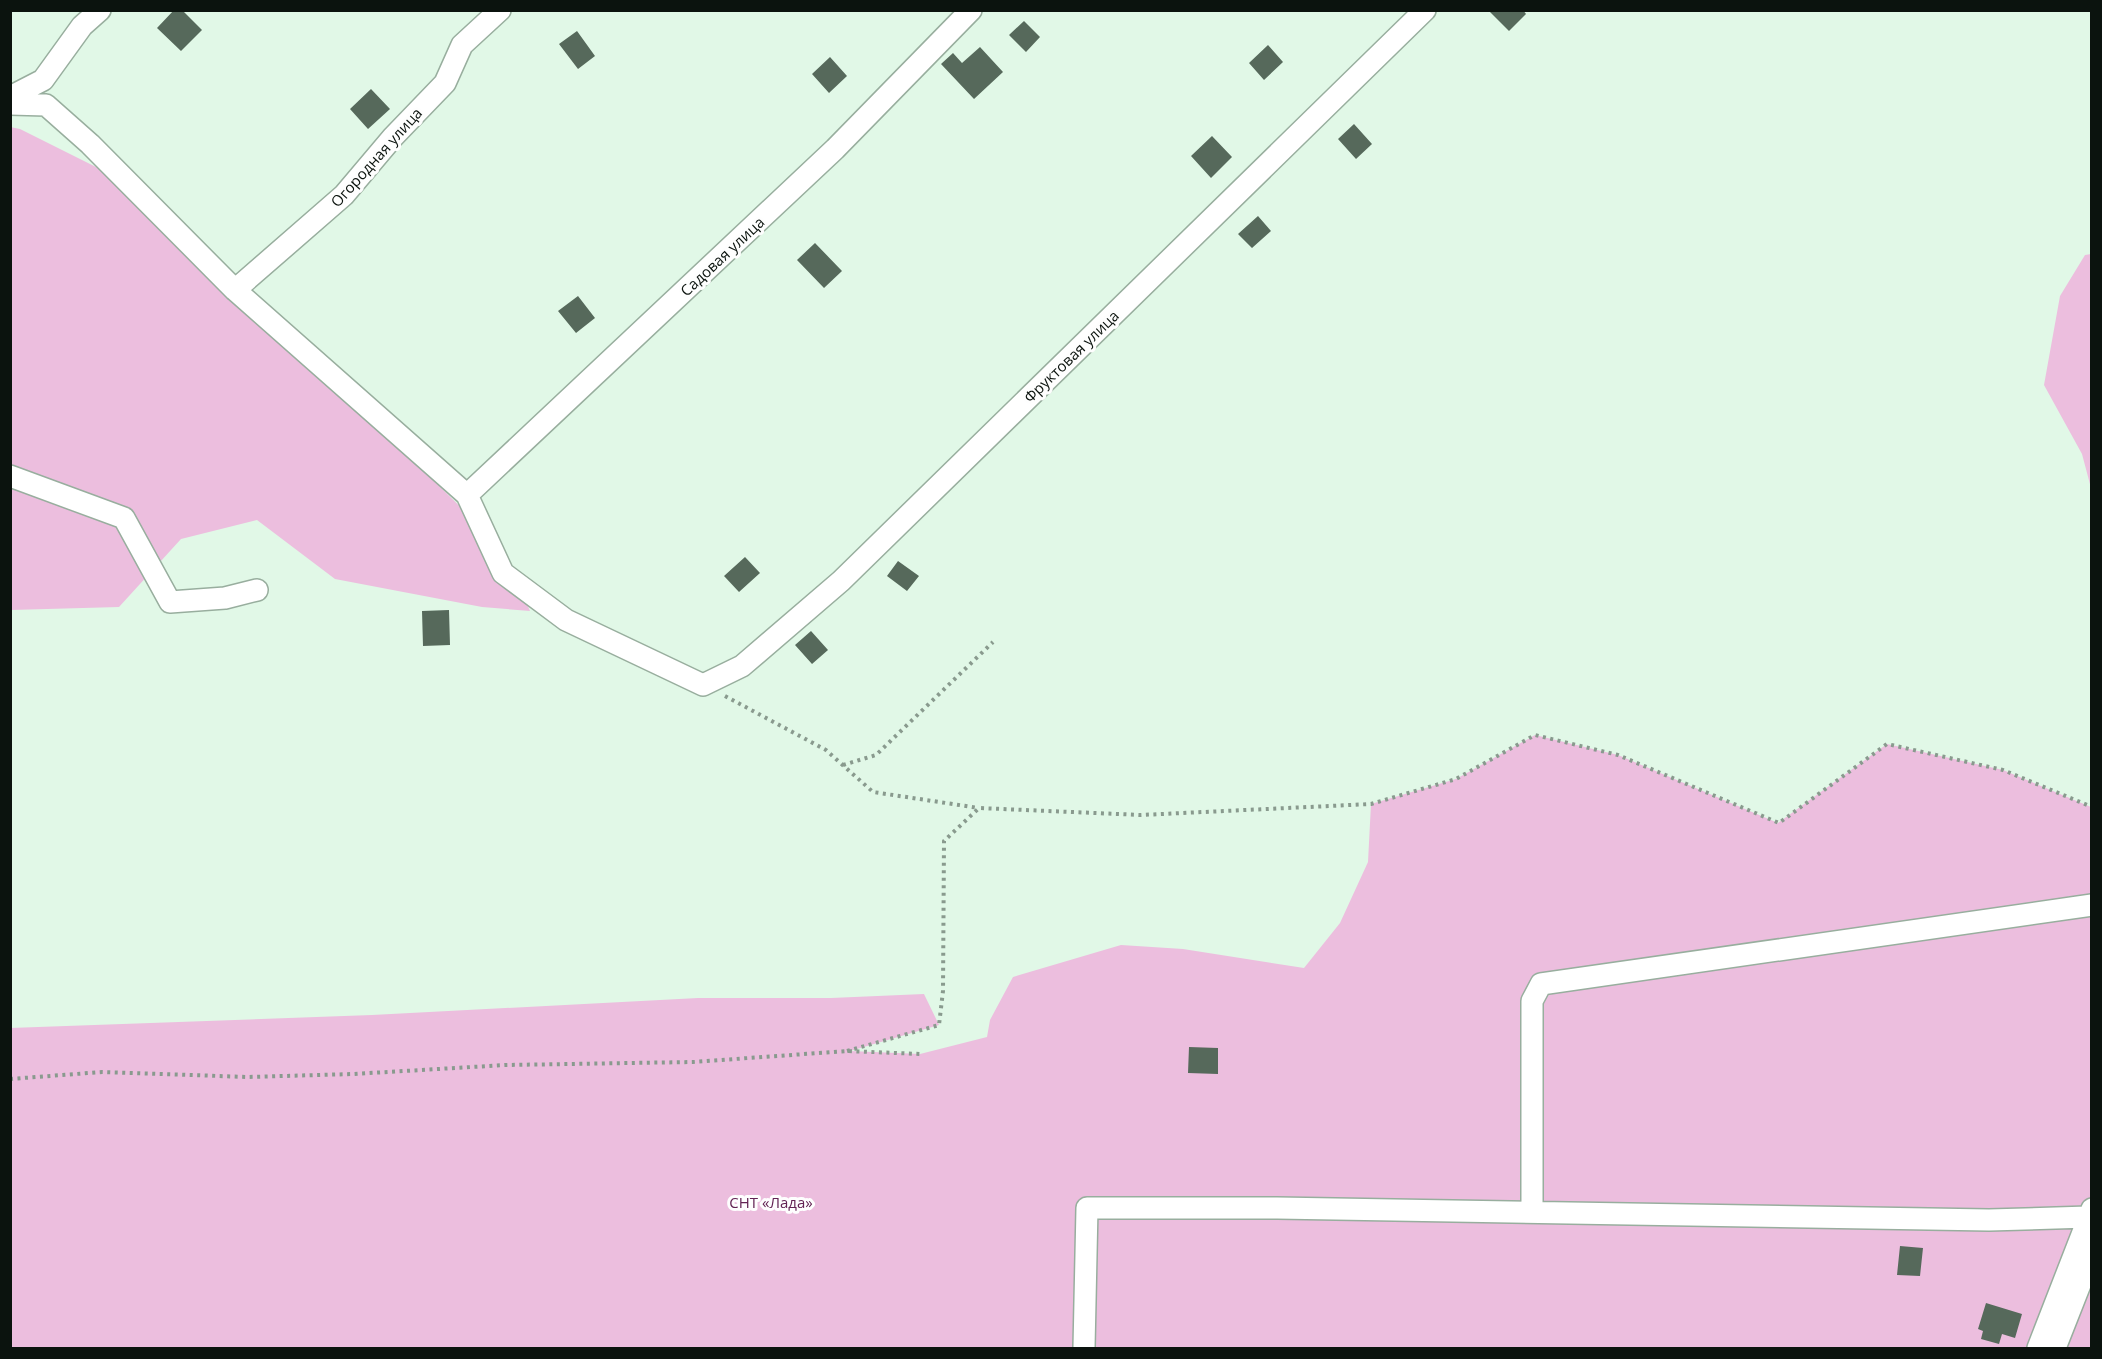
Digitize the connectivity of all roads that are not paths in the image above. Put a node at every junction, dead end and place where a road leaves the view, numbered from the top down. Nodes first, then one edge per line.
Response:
1 (100, 10) edge
2 (500, 10) edge
3 (971, 10) edge
4 (1425, 10) edge
5 (10, 97) edge
6 (10, 105) edge
7 (235, 290) junction
8 (10, 476) edge
9 (467, 495) junction
10 (257, 590) dead end
11 (2091, 905) edge
12 (1532, 1212) junction
13 (2090, 1213) edge
14 (2091, 1254) edge
15 (1084, 1348) edge
16 (2038, 1348) edge
17 (2055, 1348) edge

1 - 5 street
2 - 7 street, Огородная улица
3 - 9 street, Садовая улица
4 - 9 street, Фруктовая улица
6 - 7 street
7 - 9 street
8 - 10 street
11 - 12 street
12 - 13 street
12 - 15 street
13 - 16 street
14 - 17 street

